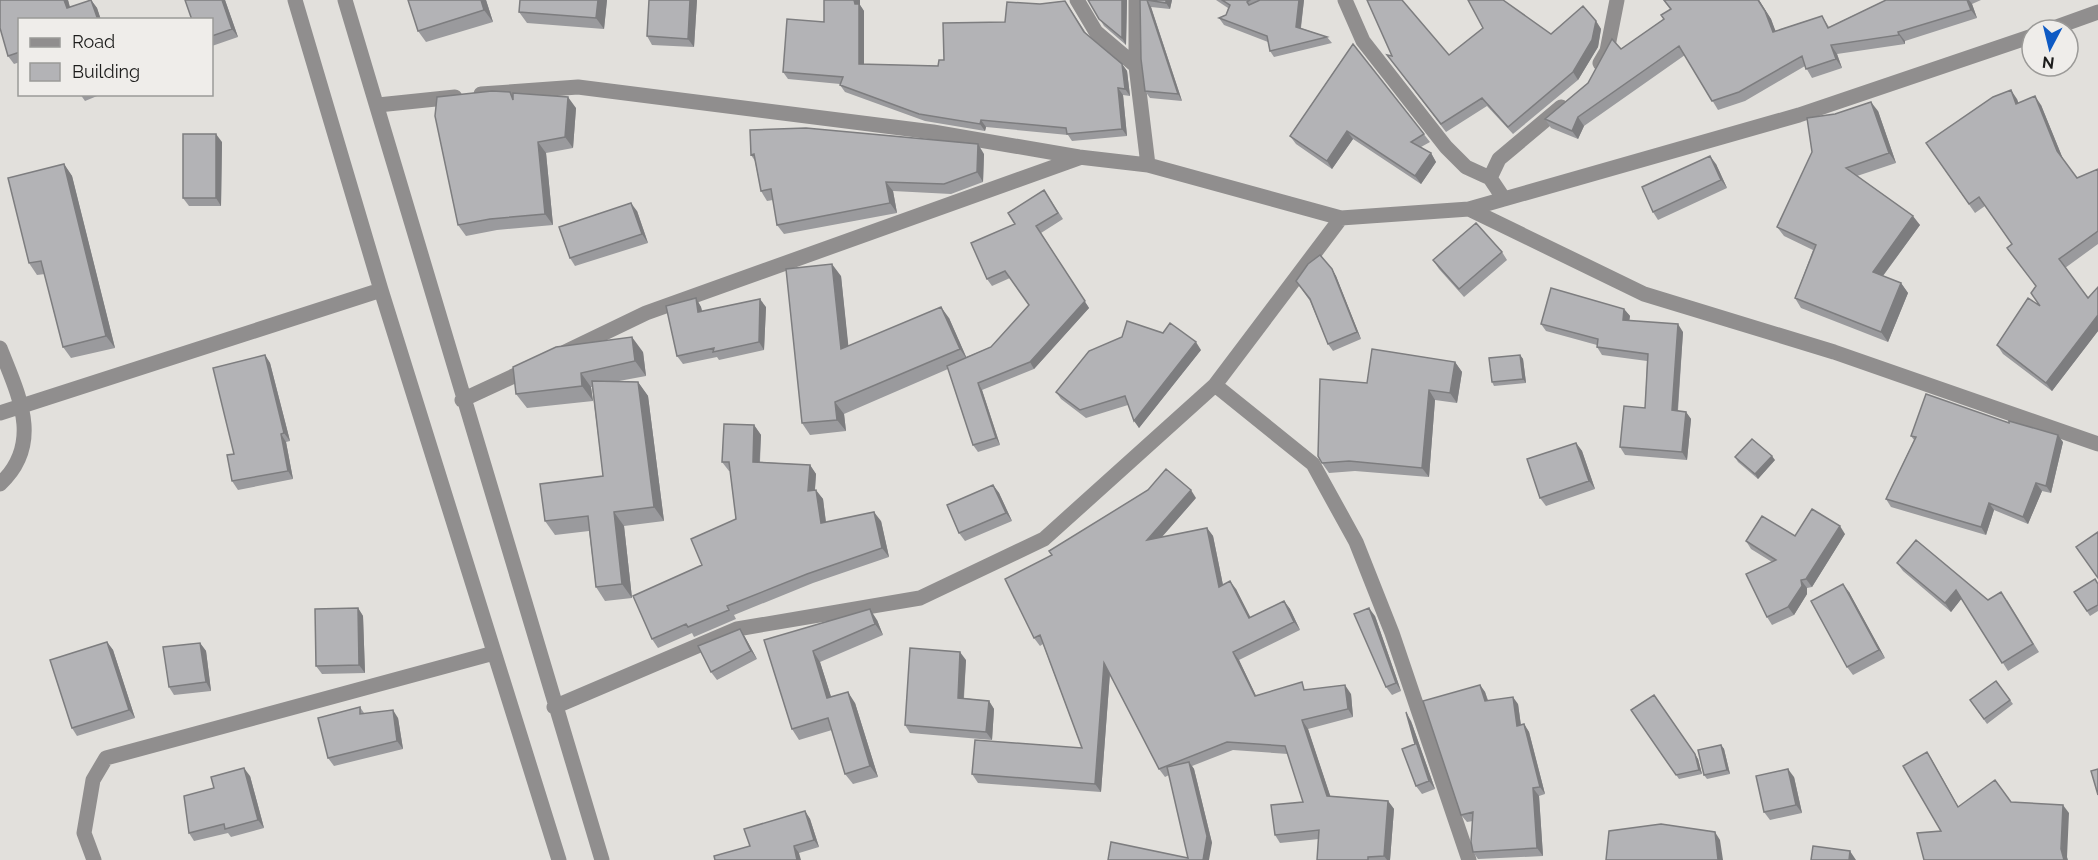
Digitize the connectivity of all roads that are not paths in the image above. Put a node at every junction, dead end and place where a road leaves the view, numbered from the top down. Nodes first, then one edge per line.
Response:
1 (295, 0) edge
2 (345, 0) edge
3 (1077, 0) edge
4 (1136, 0) edge
5 (1346, 0) edge
6 (1617, 0) edge
7 (2098, 12) edge
8 (2080, 18) edge
9 (2020, 40) edge
10 (1136, 66) junction
11 (1592, 77) edge
12 (1569, 101) edge
13 (378, 105) junction
14 (1079, 158) junction
15 (1148, 165) junction
16 (1490, 178) junction
17 (1504, 199) junction
18 (1470, 209) junction
19 (1341, 219) junction
20 (381, 290) junction
21 (0, 348) edge
22 (1215, 385) junction
23 (462, 400) junction
24 (23, 406) junction
25 (0, 414) edge
26 (2098, 444) edge
27 (0, 484) edge
28 (494, 653) junction
29 (555, 707) junction
30 (94, 860) edge
31 (559, 860) edge
32 (602, 860) edge
33 (1469, 860) edge

1 - 20 street
2 - 13 street
3 - 10 street
4 - 10 street
5 - 16 street
6 - 11 street
7 - 8 street
9 - 17 street
10 - 15 street
12 - 16 street
13 - 14 street
13 - 23 street
14 - 15 street
14 - 23 street
15 - 19 street
16 - 17 street
17 - 18 street
18 - 19 street
18 - 26 street
19 - 22 street
20 - 24 street
20 - 28 street
21 - 24 street
22 - 29 street
22 - 33 street
23 - 29 street
24 - 25 street
24 - 27 street
28 - 30 street
28 - 31 street
29 - 32 street

